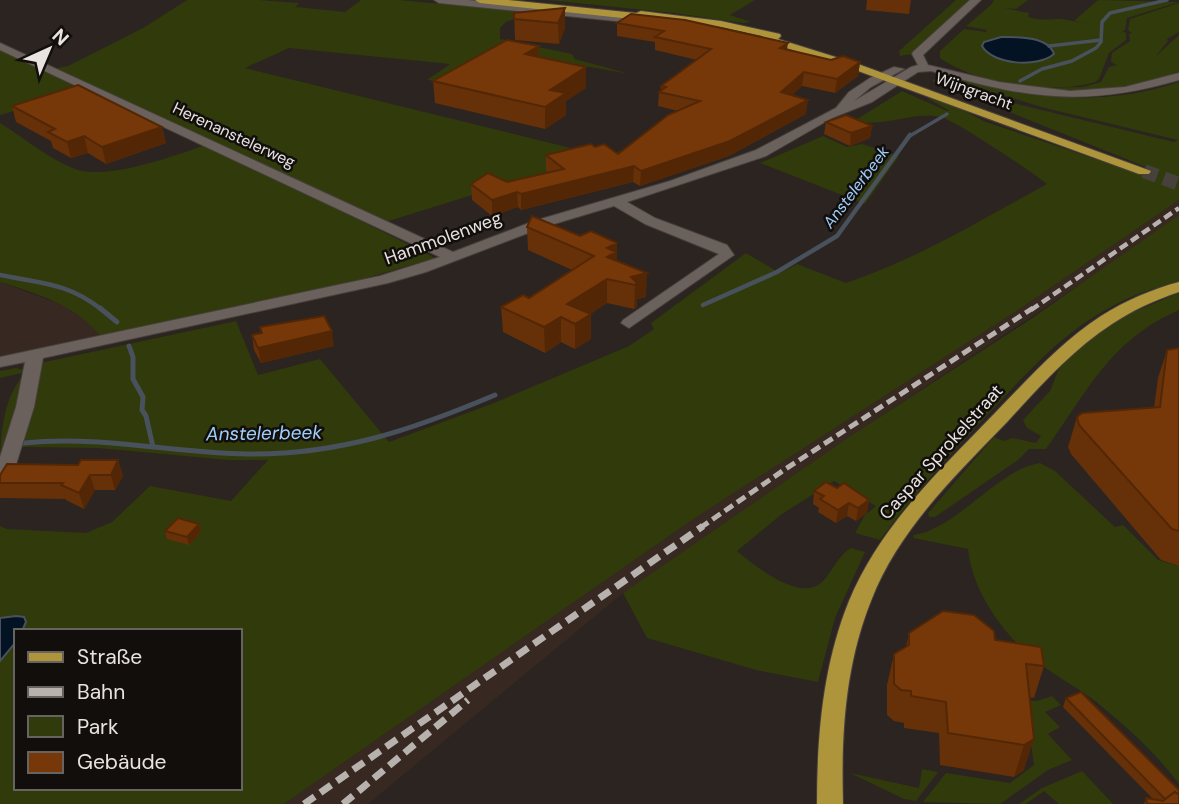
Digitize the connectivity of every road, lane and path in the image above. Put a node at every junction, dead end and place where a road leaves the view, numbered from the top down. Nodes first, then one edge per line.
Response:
1 (439, 0) edge
2 (480, 0) edge
3 (506, 0) edge
4 (976, 0) edge
5 (546, 7) junction
6 (0, 46) edge
7 (848, 64) joint
8 (922, 65) junction
9 (895, 74) junction
10 (1179, 76) edge
11 (1144, 171) tunnel mouth
12 (615, 201) junction
13 (453, 257) junction
14 (1179, 287) edge
15 (629, 323) dead end
16 (35, 355) junction
17 (0, 362) edge
18 (5, 471) edge
19 (830, 804) edge

1 - 5 street
2 - 5 main road
3 - 5 main road
4 - 8 street
5 - 7 street
5 - 9 main road
6 - 13 street, Herenanstelerweg
7 - 9 main road
8 - 9 street, Hammolenweg
8 - 10 street
9 - 11 main road, Wijngracht
9 - 12 street, Hammolenweg
12 - 13 street, Hammolenweg
12 - 15 street
13 - 16 street, Hammolenweg
14 - 19 main road, Caspar Sprokelstraat
16 - 17 street, Hammolenweg
16 - 18 street

